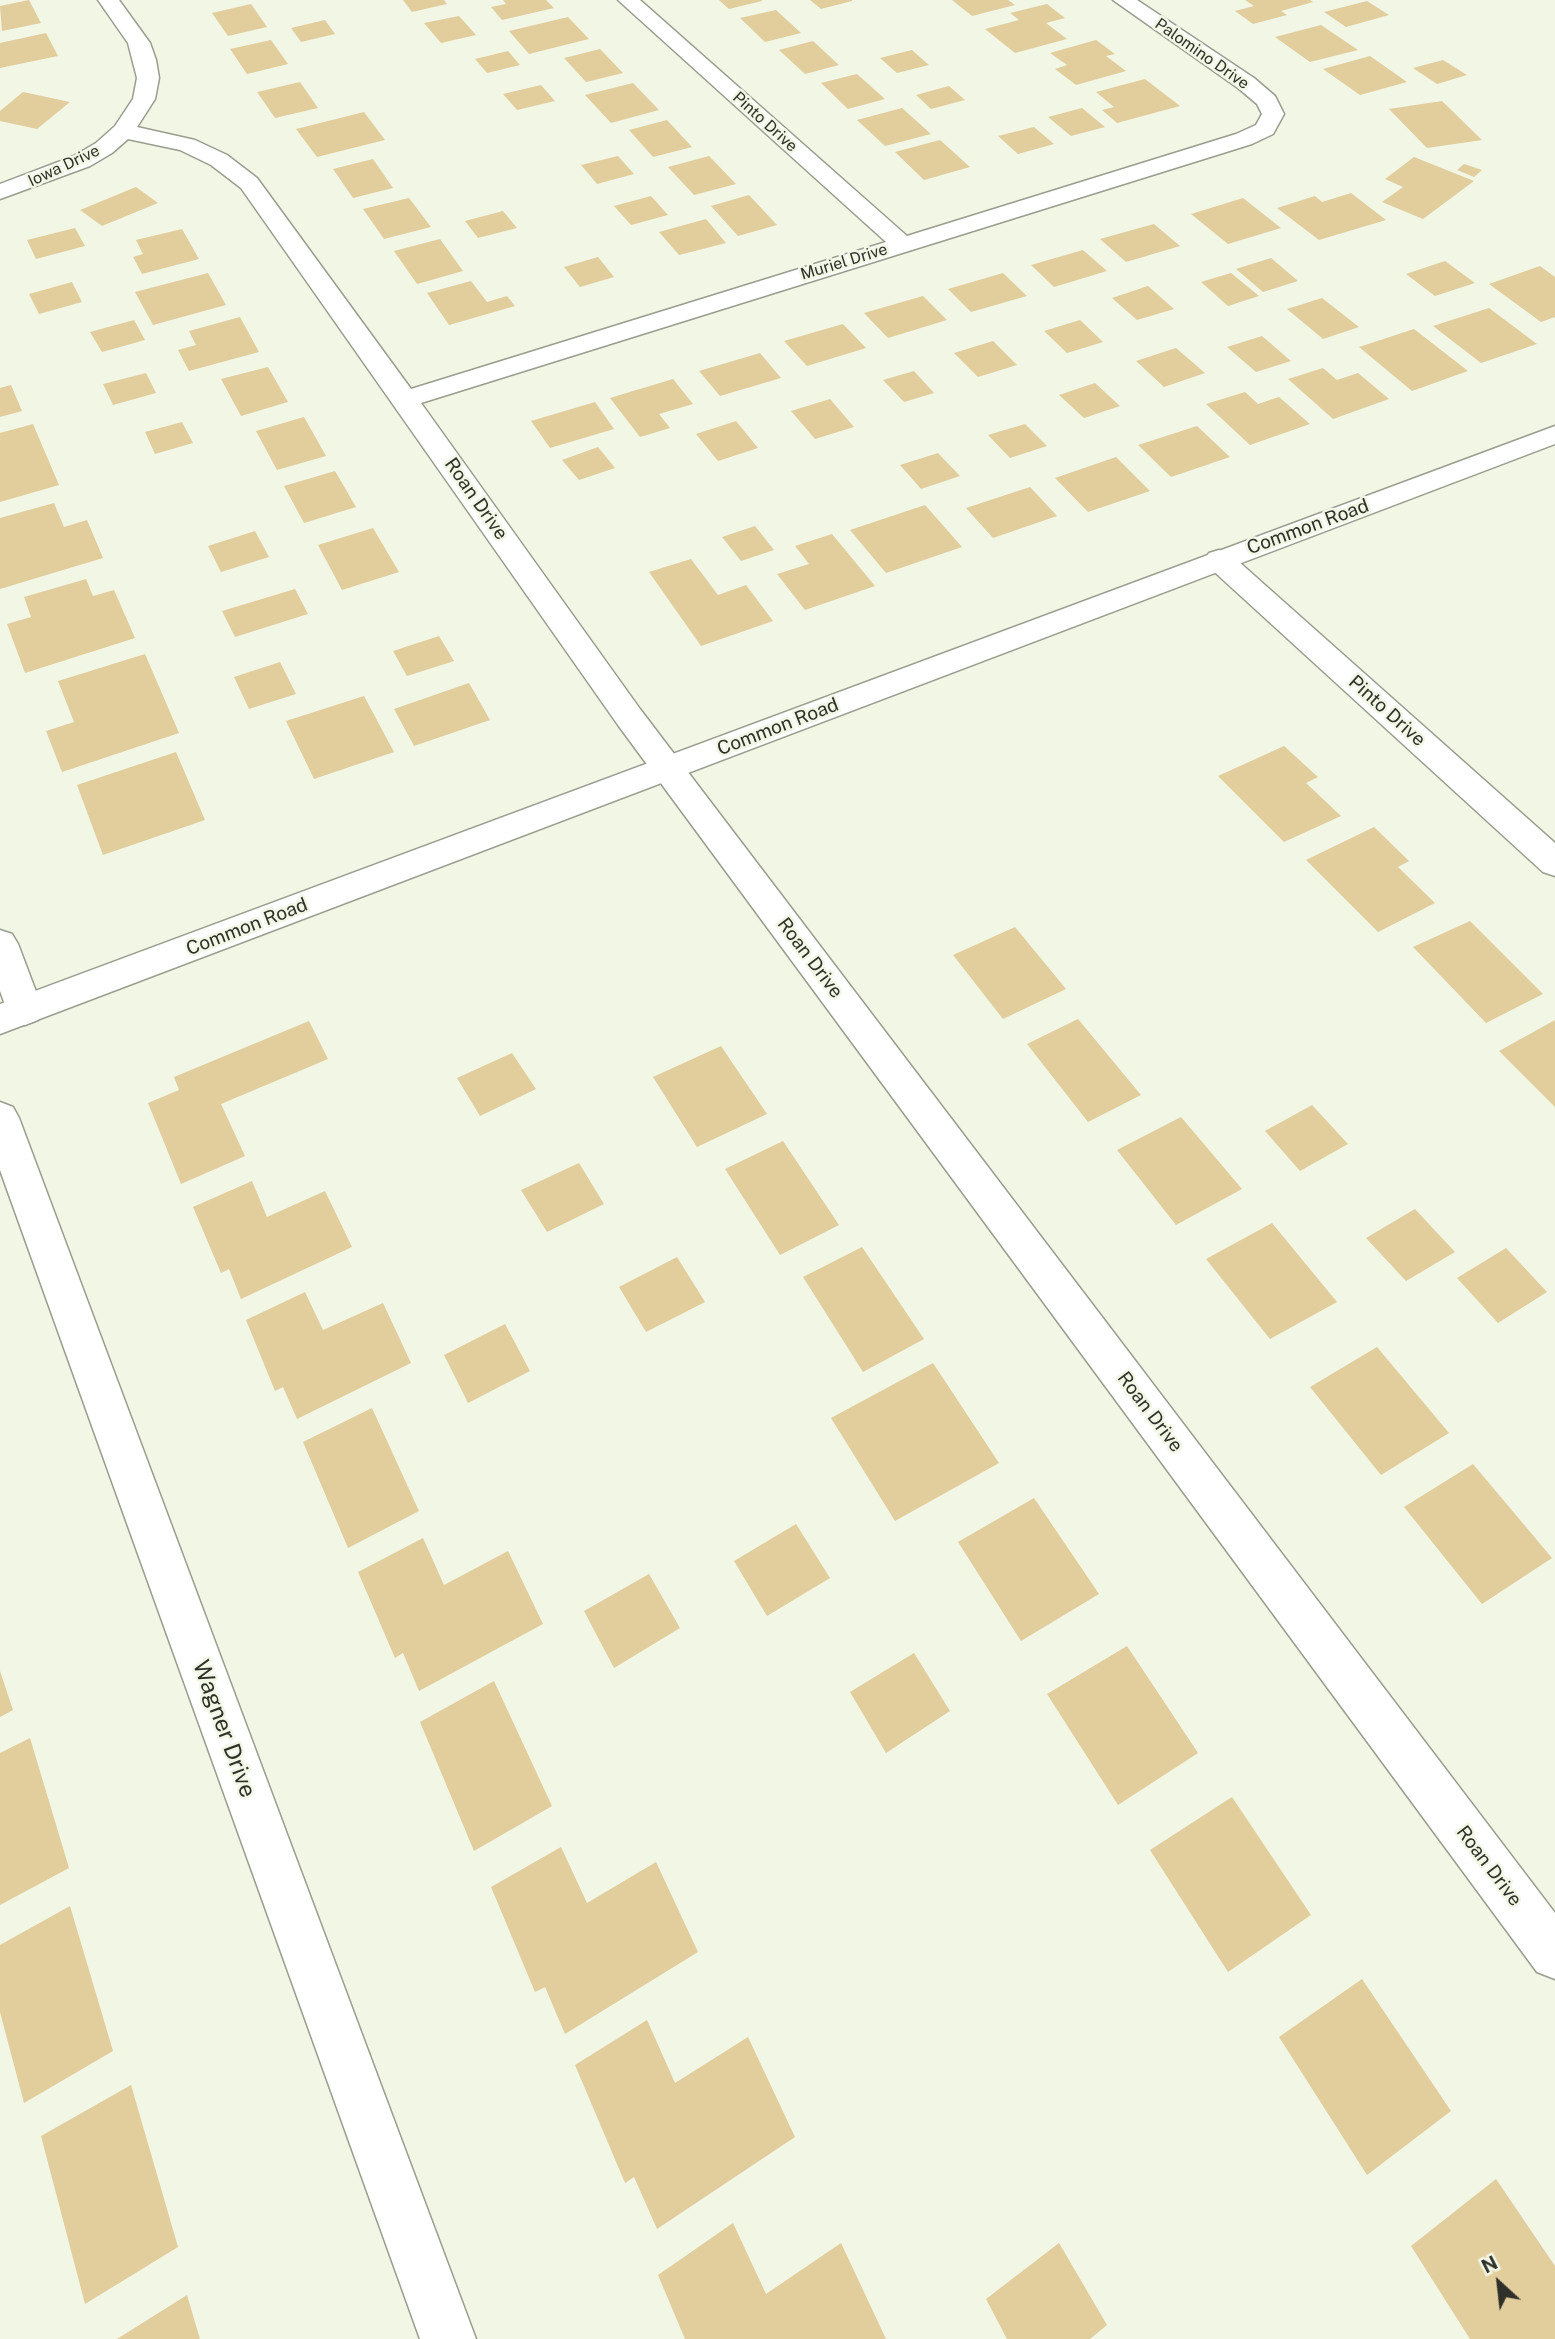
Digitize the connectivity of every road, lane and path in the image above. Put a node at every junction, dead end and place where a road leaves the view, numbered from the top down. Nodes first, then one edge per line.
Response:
1 (108, 0) edge
2 (628, 0) edge
3 (1123, 0) edge
4 (1273, 114) joint
5 (123, 131) junction
6 (0, 192) edge
7 (902, 244) junction
8 (406, 399) junction
9 (1555, 435) edge
10 (1219, 560) junction
11 (668, 769) junction
12 (1555, 863) edge
13 (0, 944) edge
14 (13, 1015) edge
15 (0, 1118) edge
16 (1555, 1954) edge
17 (449, 2339) edge

1 - 5 street
2 - 7 street, Pinto Drive
3 - 4 street, Palomino Drive
4 - 7 street, Muriel Drive
5 - 6 street, Iowa Drive
5 - 8 street, Roan Drive
7 - 8 street, Muriel Drive
8 - 11 street, Roan Drive
9 - 10 street, Common Road
10 - 11 street, Common Road
10 - 12 street, Pinto Drive
11 - 14 street, Common Road
11 - 16 street, Roan Drive
13 - 14 street
15 - 17 street, Wagner Drive

